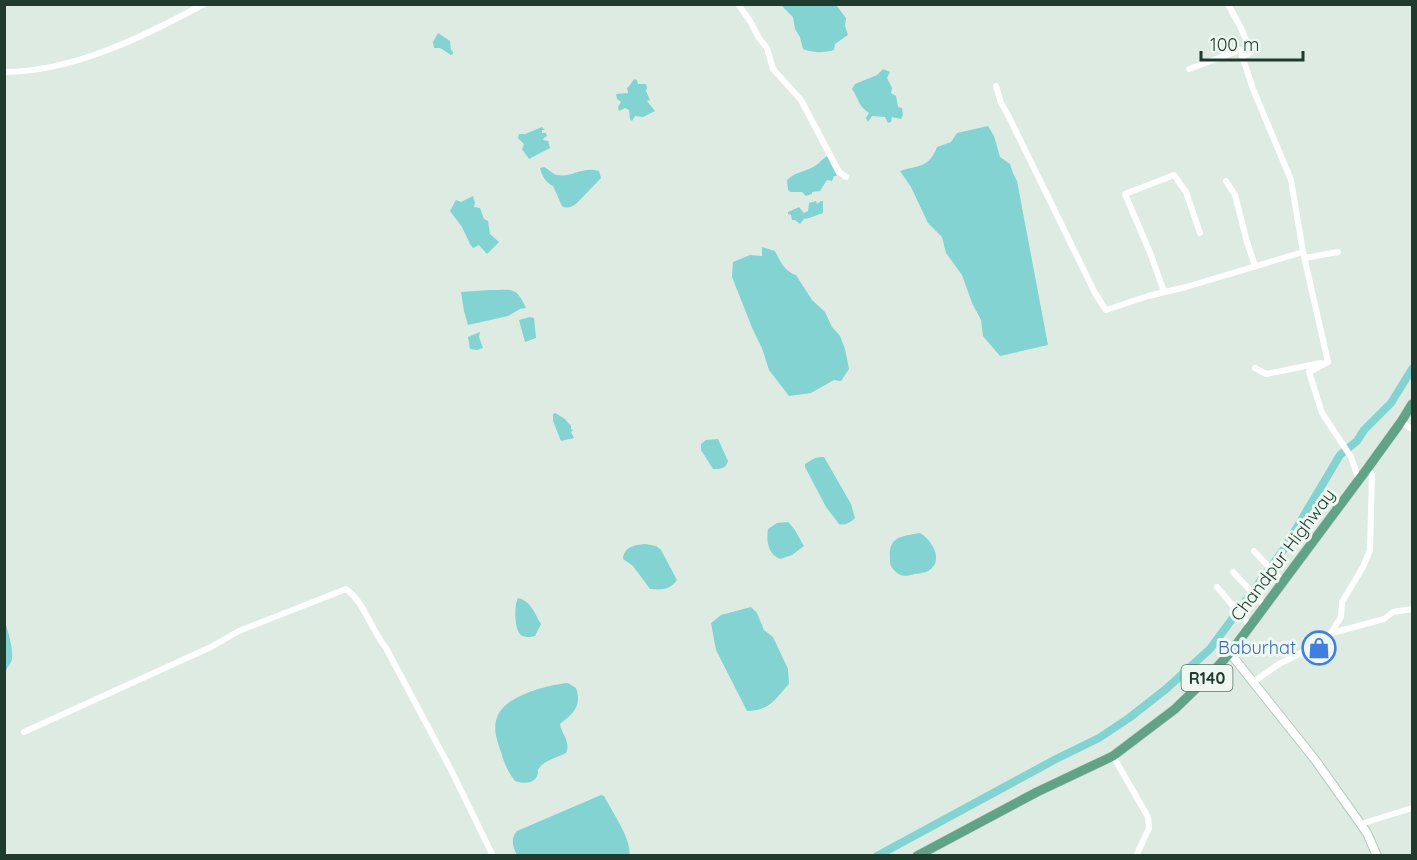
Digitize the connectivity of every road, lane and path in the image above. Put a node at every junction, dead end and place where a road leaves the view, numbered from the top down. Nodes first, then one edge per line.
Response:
1 (204, 4) edge
2 (738, 4) edge
3 (1228, 4) edge
4 (1242, 57) junction
5 (1189, 69) dead end
6 (4, 72) edge
7 (996, 86) dead end
8 (846, 177) dead end
9 (1226, 181) dead end
10 (1200, 233) dead end
11 (1338, 252) dead end
12 (1304, 255) junction
13 (1255, 266) junction
14 (1164, 292) junction
15 (1328, 362) junction
16 (1255, 368) dead end
17 (1413, 404) edge
18 (1401, 422) junction
19 (1413, 429) edge
20 (1367, 469) junction
21 (1359, 480) junction
22 (1254, 551) dead end
23 (1233, 572) dead end
24 (1283, 582) junction
25 (1217, 587) dead end
26 (1265, 606) junction
27 (1413, 609) edge
28 (1250, 626) junction
29 (1331, 633) junction
30 (1230, 653) junction
31 (1253, 682) junction
32 (24, 732) dead end
33 (1113, 756) junction
34 (1413, 808) edge
35 (1361, 824) junction
36 (493, 855) edge
37 (917, 855) edge
38 (1136, 855) edge
39 (1377, 855) edge

1 - 6 street
2 - 8 street
3 - 4 street
4 - 5 street
4 - 12 street
7 - 14 street
9 - 13 street
10 - 14 street
11 - 12 street
12 - 13 street
12 - 15 street
13 - 14 street
15 - 16 street
15 - 21 street
17 - 18 main road, Chandpur Highway / R140
18 - 19 street
18 - 20 main road, Chandpur Highway / R140
20 - 21 main road, Chandpur Highway / R140
20 - 29 street
21 - 24 main road, Chandpur Highway / R140
22 - 24 street
23 - 26 street
24 - 26 main road, Chandpur Highway / R140
25 - 28 street
26 - 28 main road, Chandpur Highway / R140
27 - 29 street
28 - 30 main road, Chandpur Highway / R140
29 - 31 street
30 - 31 main road
30 - 33 main road, Chandpur Highway / R140
31 - 35 main road
32 - 36 street
33 - 37 main road, Chandpur Highway / R140
33 - 38 street
34 - 35 street
35 - 39 main road

